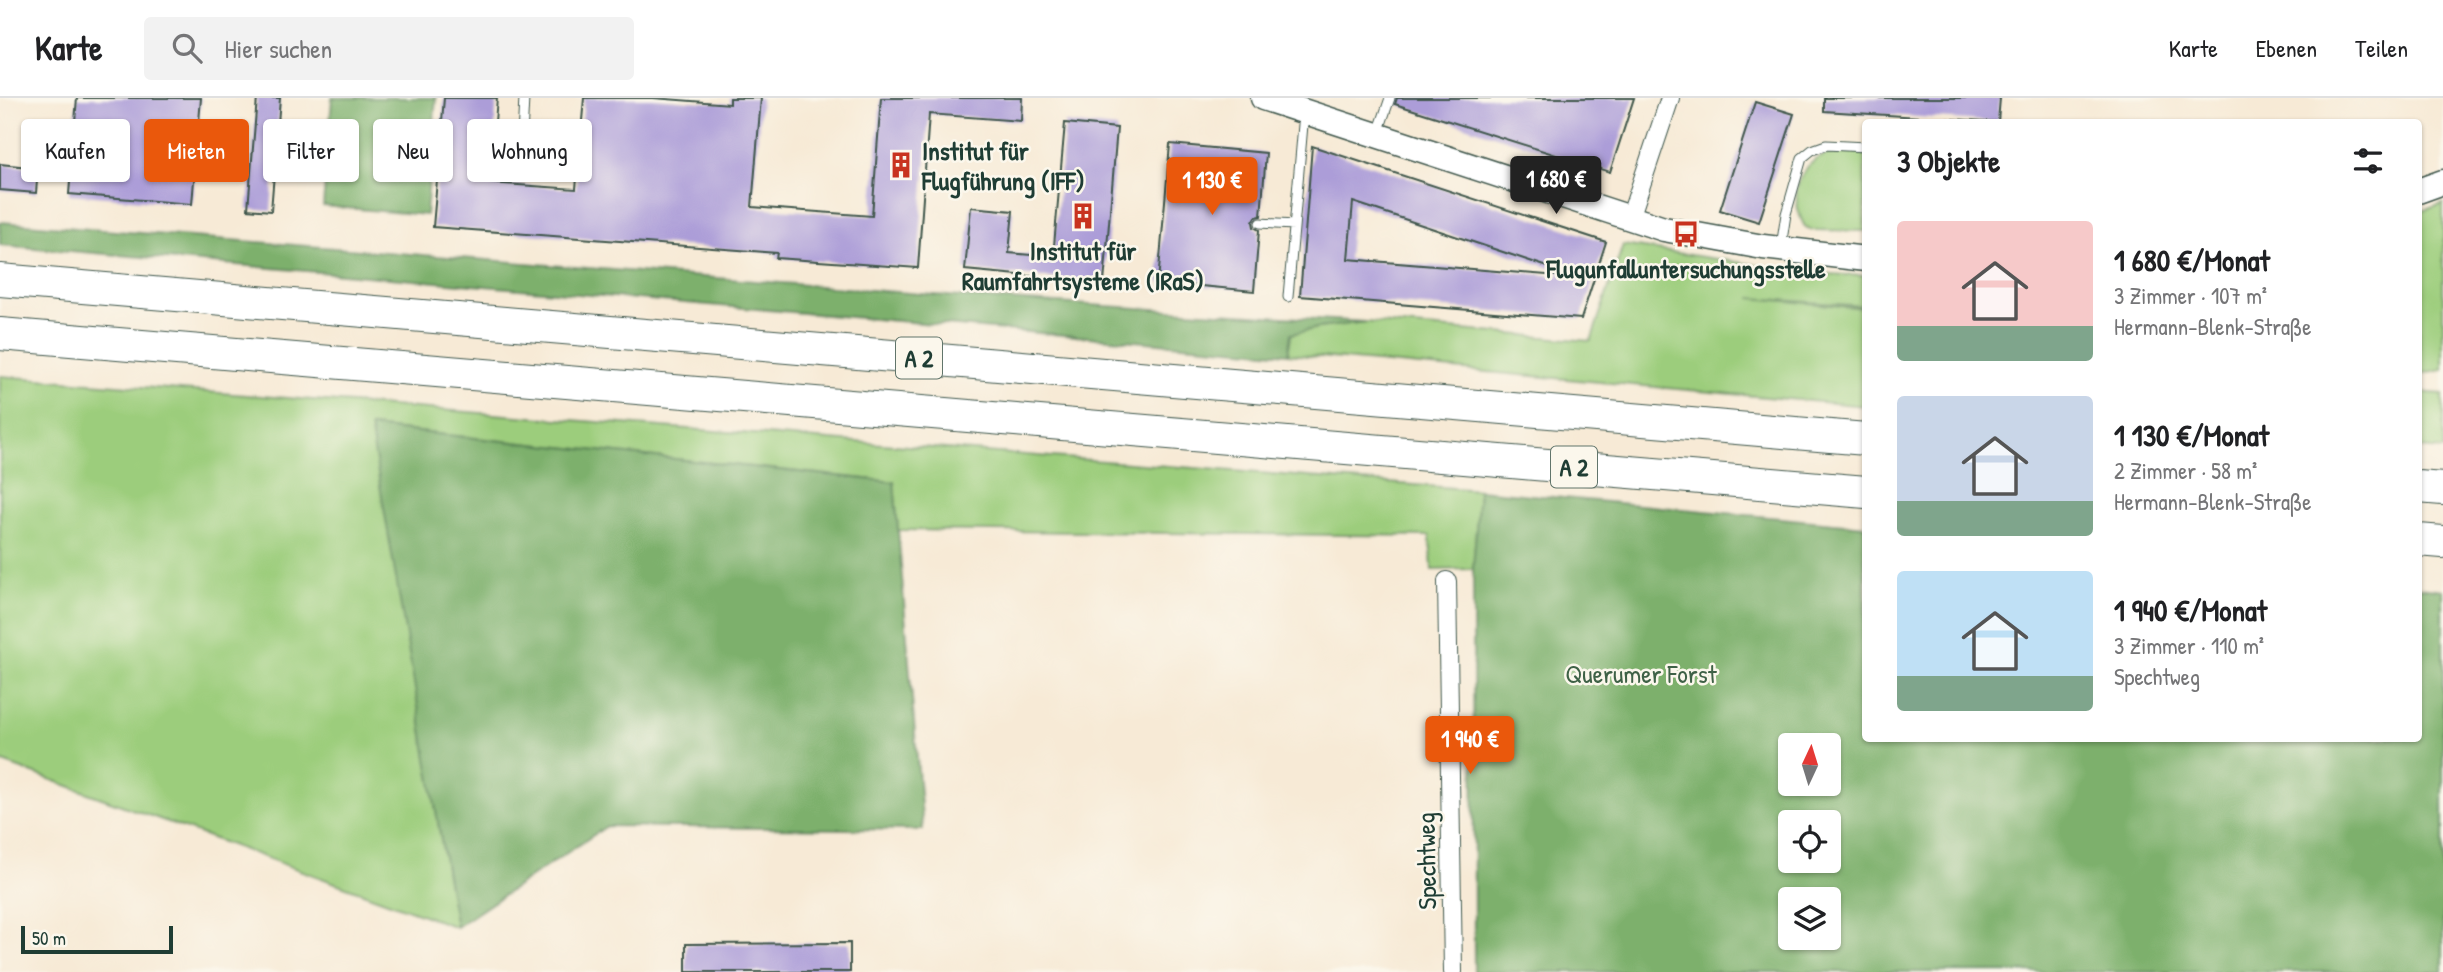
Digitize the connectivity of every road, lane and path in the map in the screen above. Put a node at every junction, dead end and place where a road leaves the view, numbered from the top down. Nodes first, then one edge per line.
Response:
1 (524, 98) edge
2 (1263, 98) edge
3 (1390, 98) edge
4 (1670, 98) edge
5 (1305, 111) junction
6 (523, 119) edge
7 (1378, 135) junction
8 (1862, 147) edge
9 (2443, 182) edge
10 (2422, 190) edge
11 (1630, 218) junction
12 (1260, 223) dead end
13 (1294, 225) junction
14 (1780, 250) junction
15 (1862, 259) edge
16 (0, 280) edge
17 (1288, 298) dead end
18 (0, 334) edge
19 (1862, 439) edge
20 (2443, 484) edge
21 (2422, 486) edge
22 (2422, 486) edge
23 (2443, 489) edge
24 (1862, 492) edge
25 (2422, 540) edge
26 (2443, 542) edge
27 (1447, 581) dead end
28 (1453, 972) edge

1 - 6 lane
2 - 5 street
3 - 7 lane
4 - 11 street
5 - 7 street
5 - 13 lane
7 - 11 street
8 - 14 lane
9 - 10 street
11 - 14 street
12 - 13 lane
13 - 17 lane
14 - 15 street
16 - 19 highway, A 2
18 - 24 highway, A 2
20 - 21 highway
22 - 23 highway
25 - 26 highway
27 - 28 street, Spechtweg

